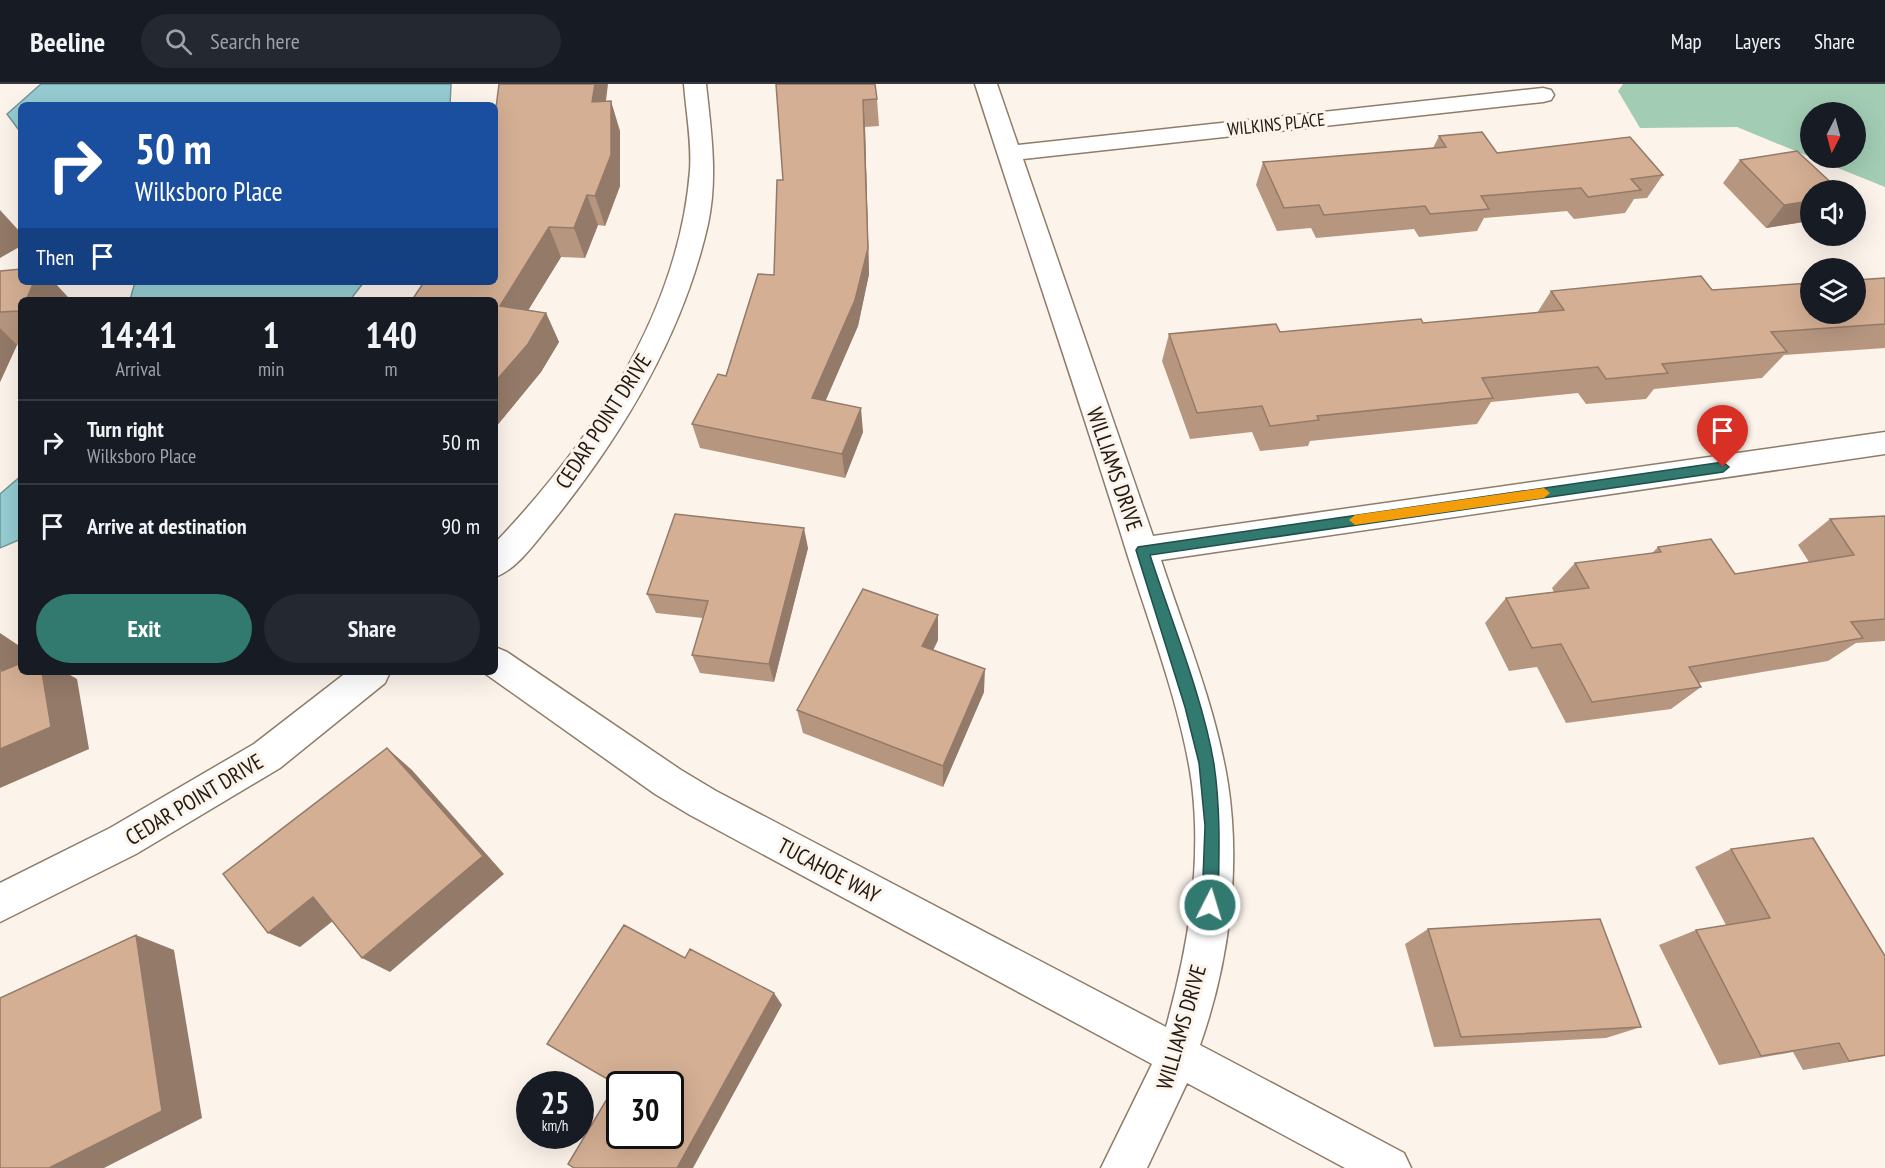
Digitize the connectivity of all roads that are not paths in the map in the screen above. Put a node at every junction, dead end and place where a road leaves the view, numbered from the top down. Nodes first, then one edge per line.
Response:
1 (695, 84) edge
2 (986, 84) edge
3 (1543, 95) dead end
4 (1008, 153) junction
5 (1885, 444) edge
6 (1142, 550) junction
7 (498, 561) edge
8 (498, 664) edge
9 (369, 675) edge
10 (0, 903) edge
11 (1177, 1056) junction
12 (1123, 1168) edge
13 (1389, 1168) edge

1 - 7 street, CEDAR POINT DRIVE
2 - 4 street, WILLIAMS DRIVE
3 - 4 street, WILKINS PLACE
4 - 6 street, WILLIAMS DRIVE
5 - 6 street
6 - 11 street, WILLIAMS DRIVE
8 - 11 street, TUCAHOE WAY
9 - 10 street, CEDAR POINT DRIVE
11 - 12 street, WILLIAMS DRIVE
11 - 13 street, TUCAHOE WAY

